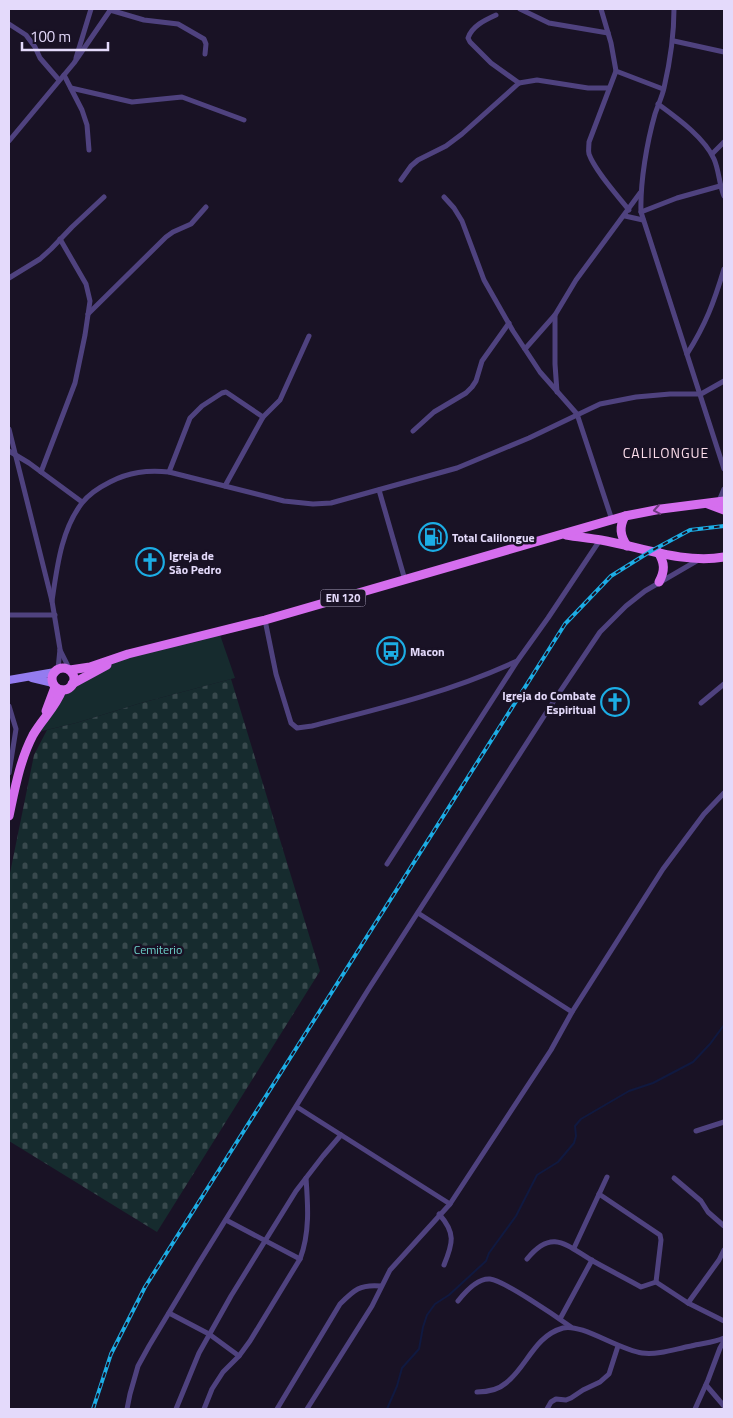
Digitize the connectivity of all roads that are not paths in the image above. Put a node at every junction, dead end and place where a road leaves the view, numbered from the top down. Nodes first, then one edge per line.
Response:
1 (91, 9) edge
2 (110, 9) edge
3 (520, 9) edge
4 (602, 9) edge
5 (674, 9) edge
6 (496, 15) dead end
7 (9, 24) edge
8 (608, 32) junction
9 (674, 41) junction
10 (724, 52) edge
11 (205, 54) dead end
12 (74, 63) junction
13 (616, 71) junction
14 (61, 78) junction
15 (519, 83) junction
16 (71, 88) junction
17 (608, 88) junction
18 (664, 90) junction
19 (658, 104) junction
20 (244, 120) dead end
21 (9, 141) edge
22 (724, 142) edge
23 (89, 150) dead end
24 (712, 154) junction
25 (401, 180) dead end
26 (720, 186) junction
27 (640, 193) junction
28 (724, 196) edge
29 (104, 197) dead end
30 (444, 197) dead end
31 (206, 206) dead end
32 (628, 210) junction
33 (641, 212) junction
34 (625, 216) junction
35 (643, 220) junction
36 (60, 239) junction
37 (724, 268) edge
38 (9, 278) edge
39 (88, 314) junction
40 (555, 315) junction
41 (509, 323) junction
42 (309, 336) dead end
43 (525, 349) junction
44 (687, 354) junction
45 (724, 381) edge
46 (558, 393) junction
47 (702, 394) junction
48 (577, 414) junction
49 (263, 417) junction
50 (9, 429) edge
51 (412, 431) dead end
52 (11, 452) edge
53 (724, 469) edge
54 (41, 472) junction
55 (168, 472) junction
56 (225, 486) junction
57 (724, 489) edge
58 (379, 490) junction
59 (722, 501) edge
60 (82, 502) junction
61 (705, 503) junction
62 (724, 510) edge
63 (625, 516) junction
64 (612, 520) junction
65 (563, 535) junction
66 (600, 540) junction
67 (627, 546) junction
68 (658, 552) junction
69 (724, 557) edge
70 (700, 559) junction
71 (405, 580) junction
72 (659, 582) junction
73 (52, 600) junction
74 (9, 615) edge
75 (54, 615) junction
76 (265, 620) junction
77 (60, 649) junction
78 (122, 657) junction
79 (518, 660) junction
80 (70, 670) junction
81 (57, 671) junction
82 (28, 677) junction
83 (9, 680) edge
84 (72, 684) junction
85 (724, 684) edge
86 (57, 686) junction
87 (701, 703) dead end
88 (9, 706) edge
89 (9, 773) edge
90 (724, 793) edge
91 (9, 816) edge
92 (386, 864) dead end
93 (418, 913) junction
94 (572, 1012) junction
95 (297, 1107) junction
96 (724, 1122) edge
97 (696, 1131) dead end
98 (341, 1135) junction
99 (607, 1176) dead end
100 (306, 1177) junction
101 (674, 1178) dead end
102 (599, 1194) junction
103 (450, 1204) junction
104 (439, 1214) junction
105 (226, 1220) junction
106 (724, 1226) edge
107 (265, 1241) junction
108 (574, 1248) junction
109 (724, 1250) edge
110 (300, 1259) junction
111 (527, 1259) dead end
112 (592, 1260) junction
113 (444, 1265) dead end
114 (656, 1282) junction
115 (381, 1286) junction
116 (458, 1301) dead end
117 (688, 1303) junction
118 (169, 1313) junction
119 (560, 1319) junction
120 (724, 1321) edge
121 (571, 1327) junction
122 (209, 1334) junction
123 (724, 1340) edge
124 (618, 1346) junction
125 (239, 1356) junction
126 (706, 1385) junction
127 (477, 1392) dead end
128 (724, 1406) edge
129 (127, 1409) edge
130 (176, 1409) edge
131 (204, 1409) edge
132 (277, 1409) edge
133 (307, 1409) edge
134 (547, 1409) edge
135 (695, 1409) edge

1 - 12 street
2 - 11 street
2 - 12 street
3 - 8 street
4 - 8 street
5 - 9 street
6 - 15 street
7 - 14 street
8 - 13 street
9 - 10 street
9 - 18 street
12 - 14 street
13 - 17 street
13 - 18 street
14 - 16 street
14 - 21 street
15 - 17 street
15 - 25 street
16 - 20 street
16 - 23 street
17 - 32 street
18 - 19 street
19 - 24 street
19 - 27 street
22 - 24 street
24 - 26 street
26 - 28 street
26 - 33 street
27 - 32 street
27 - 33 street
29 - 36 street
30 - 41 street
31 - 39 street
32 - 34 street
33 - 35 street
34 - 35 street
34 - 40 street
35 - 44 street
36 - 38 street
36 - 39 street
37 - 44 street
39 - 54 street
40 - 43 street
40 - 46 street
41 - 43 street
41 - 51 street
42 - 49 street
43 - 46 street
44 - 47 street
45 - 47 street
46 - 48 street
47 - 48 street
47 - 53 street
48 - 58 street
48 - 64 street
49 - 55 street
49 - 56 street
50 - 52 street
52 - 54 street
52 - 73 street
54 - 60 street
55 - 56 street
55 - 60 street
56 - 58 street
57 - 59 street
58 - 71 street
59 - 61 main road, EN 120
60 - 73 street
61 - 62 main road, EN 120
61 -> 63 main road, EN 120
63 - 64 main road, EN 120
63 - 67 main road
64 - 65 main road, EN 120
65 - 66 main road, EN 120
65 - 71 main road, EN 120
66 - 67 main road, EN 120
66 - 79 street
67 - 68 main road, EN 120
68 - 70 main road, EN 120
68 - 72 main road
69 - 70 main road, EN 120
70 - 72 street
71 - 76 main road, EN 120
72 - 93 street
73 - 75 street
74 - 75 street
75 - 77 street
76 - 78 main road, EN 120
76 - 79 street
77 - 80 street
77 - 81 street
78 - 80 main road, EN 120
78 - 84 main road, EN 120
79 - 92 street
80 - 81 main road, EN 120
80 - 84 main road
81 - 82 street
81 - 86 main road, EN 120
82 - 83 street
82 - 86 street
84 - 86 main road, EN 120
85 - 87 street
86 - 91 main road, EN 120
88 - 89 street
90 - 94 street
93 - 94 street
93 - 95 street
94 - 103 street
95 - 98 street
95 - 105 street
96 - 97 street
98 - 100 street
98 - 103 street
99 - 102 street
100 - 107 street
100 - 110 street
101 - 106 street
102 - 108 street
102 - 114 street
103 - 104 street
104 - 113 street
104 - 115 street
105 - 107 street
105 - 118 street
107 - 110 street
107 - 122 street
108 - 111 street
108 - 112 street
109 - 117 street
110 - 125 street
112 - 114 street
112 - 119 street
114 - 117 street
115 - 132 street
115 - 133 street
116 - 119 street
117 - 120 street
118 - 122 street
118 - 129 street
119 - 121 street
121 - 124 street
121 - 127 street
122 - 125 street
122 - 130 street
123 - 124 street
123 - 126 street
124 - 134 street
125 - 131 street
126 - 128 street
126 - 135 street

